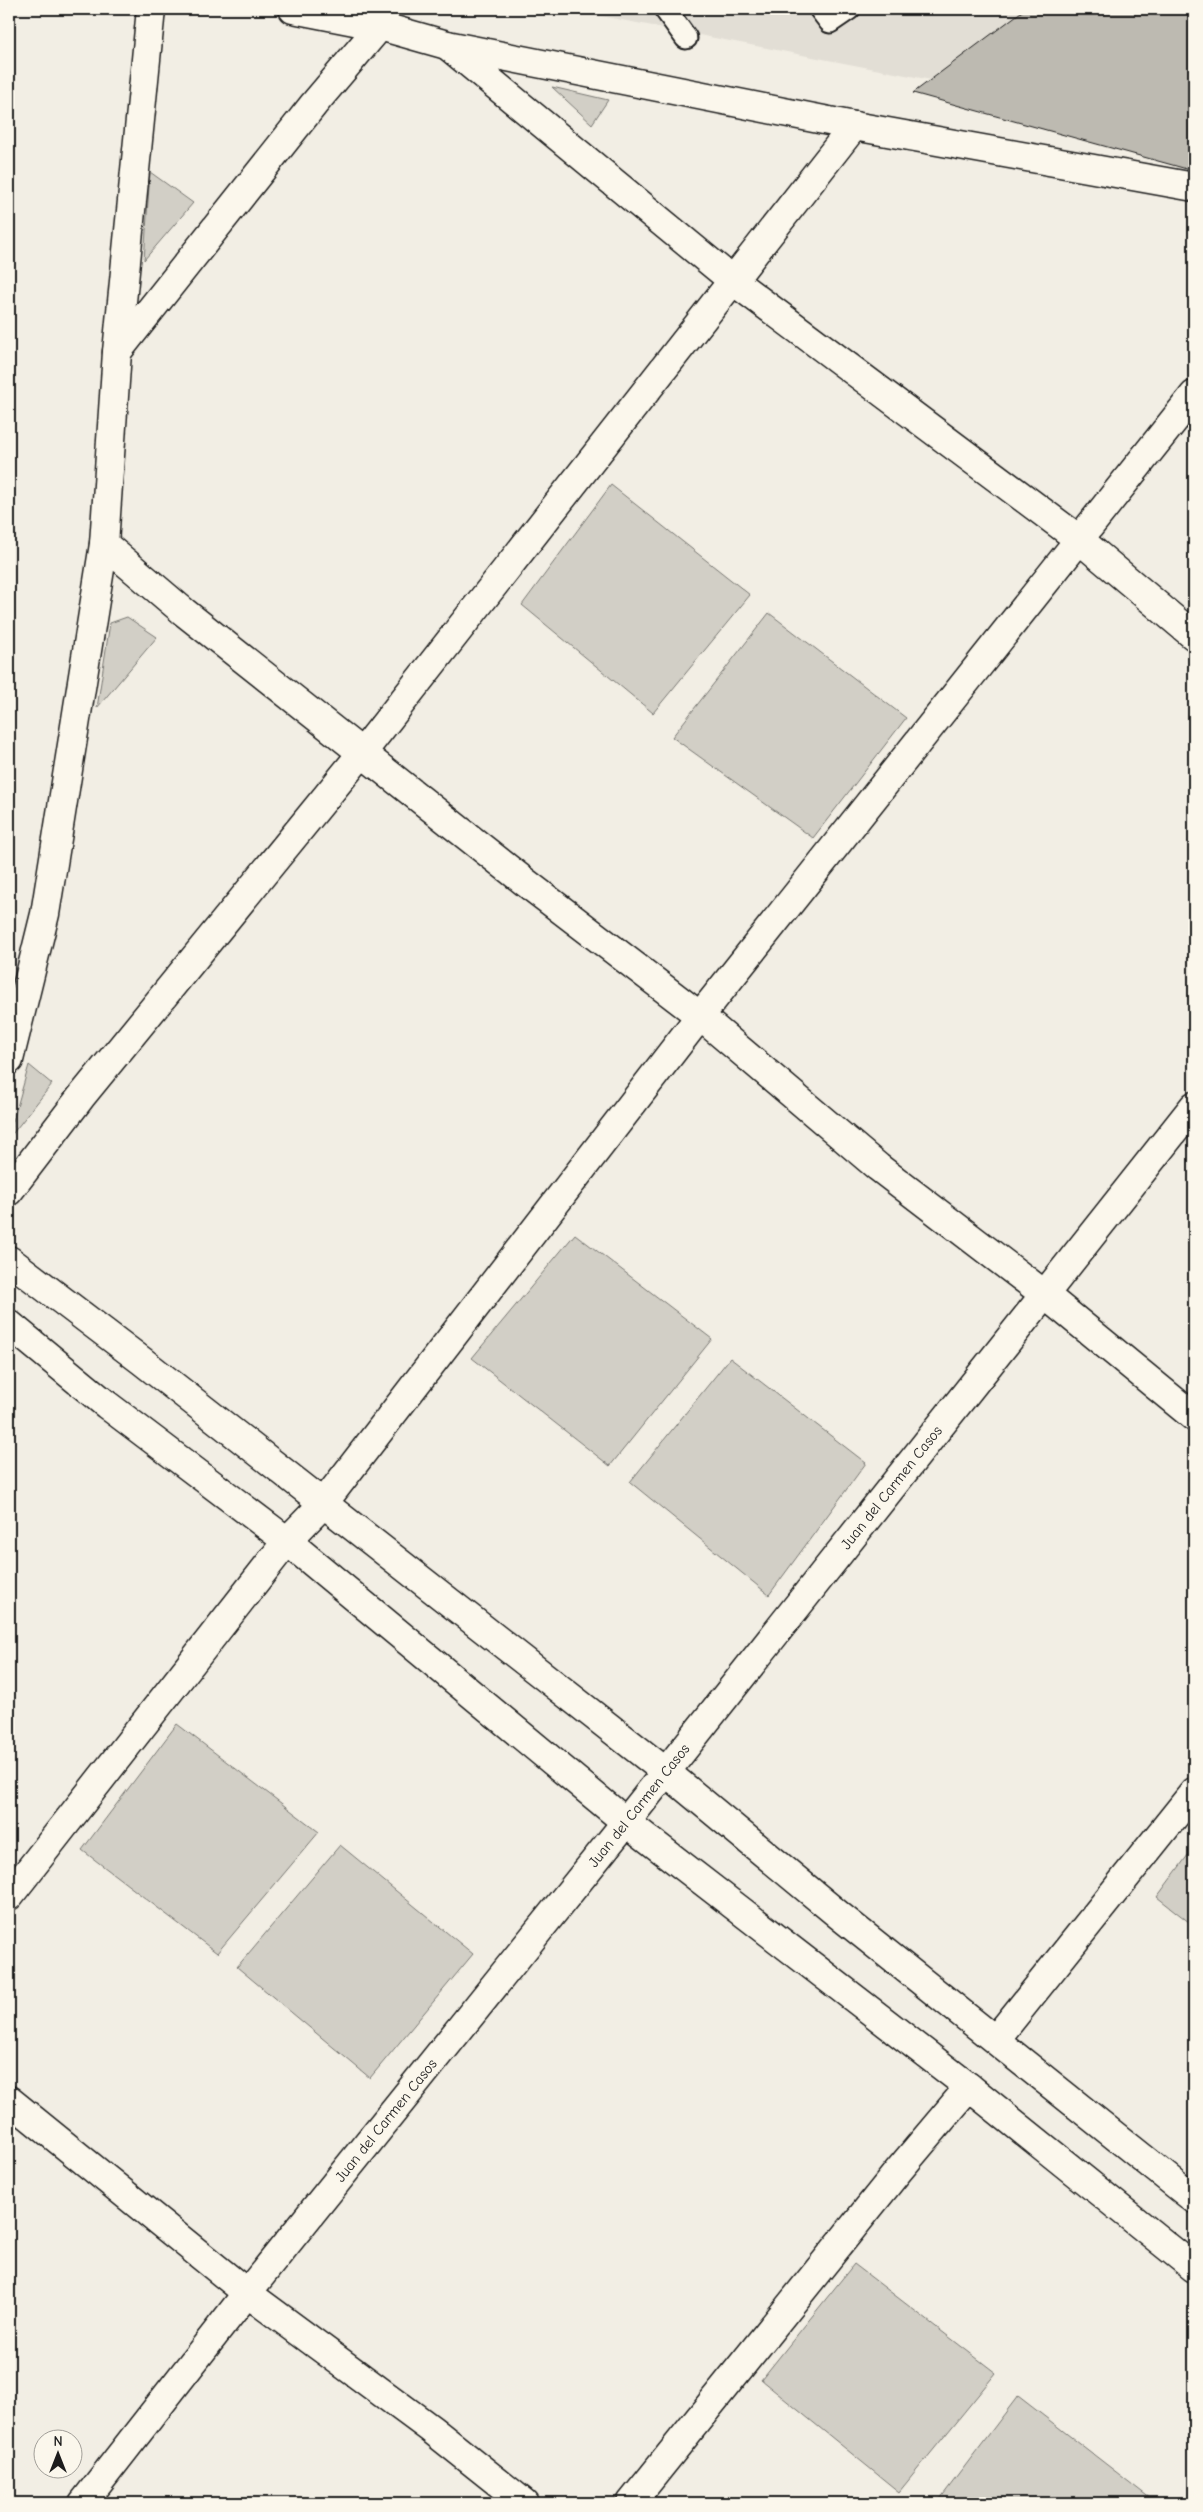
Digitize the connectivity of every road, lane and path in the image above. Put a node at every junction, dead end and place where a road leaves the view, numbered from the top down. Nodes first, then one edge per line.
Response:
1 (151, 9) edge
2 (293, 9) edge
3 (665, 9) edge
4 (820, 9) edge
5 (849, 9) edge
6 (380, 26) junction
7 (686, 38) dead end
8 (447, 44) junction
9 (854, 126) junction
10 (1194, 188) edge
11 (732, 280) junction
12 (116, 352) junction
13 (1194, 395) edge
14 (1080, 540) junction
15 (104, 544) junction
16 (1194, 636) edge
17 (362, 753) junction
18 (700, 1016) junction
19 (9, 1060) edge
20 (1194, 1106) edge
21 (9, 1191) edge
22 (9, 1260) edge
23 (1044, 1294) junction
24 (9, 1324) edge
25 (1194, 1417) edge
26 (323, 1504) junction
27 (287, 1541) junction
28 (666, 1772) junction
29 (1194, 1792) edge
30 (626, 1822) junction
31 (9, 1896) edge
32 (996, 2039) junction
33 (969, 2088) junction
34 (9, 2100) edge
35 (1194, 2199) edge
36 (1194, 2268) edge
37 (247, 2293) junction
38 (83, 2503) edge
39 (524, 2503) edge
40 (631, 2503) edge

1 - 12 street
2 - 6 street
3 - 7 lane
4 - 5 lane
6 - 8 street
6 - 12 street
8 - 9 street
8 - 11 street
9 - 10 street
9 - 11 street
11 - 14 street
11 - 17 street
12 - 15 street
13 - 14 street
14 - 16 street
14 - 18 street
15 - 17 street
15 - 19 street
17 - 18 street
17 - 21 street
18 - 23 street
18 - 26 street
20 - 23 street, Juan del Carmen Casos
22 - 26 street
23 - 25 street
23 - 28 street, Juan del Carmen Casos
24 - 27 street
26 - 27 street
26 - 28 street
27 - 30 street
27 - 31 street
28 - 30 street, Juan del Carmen Casos
28 - 32 street
29 - 32 street
30 - 33 street
30 - 37 street, Juan del Carmen Casos
32 - 35 street
33 - 36 street
33 - 40 street
34 - 37 street
37 - 38 street, Juan del Carmen Casos
37 - 39 street

